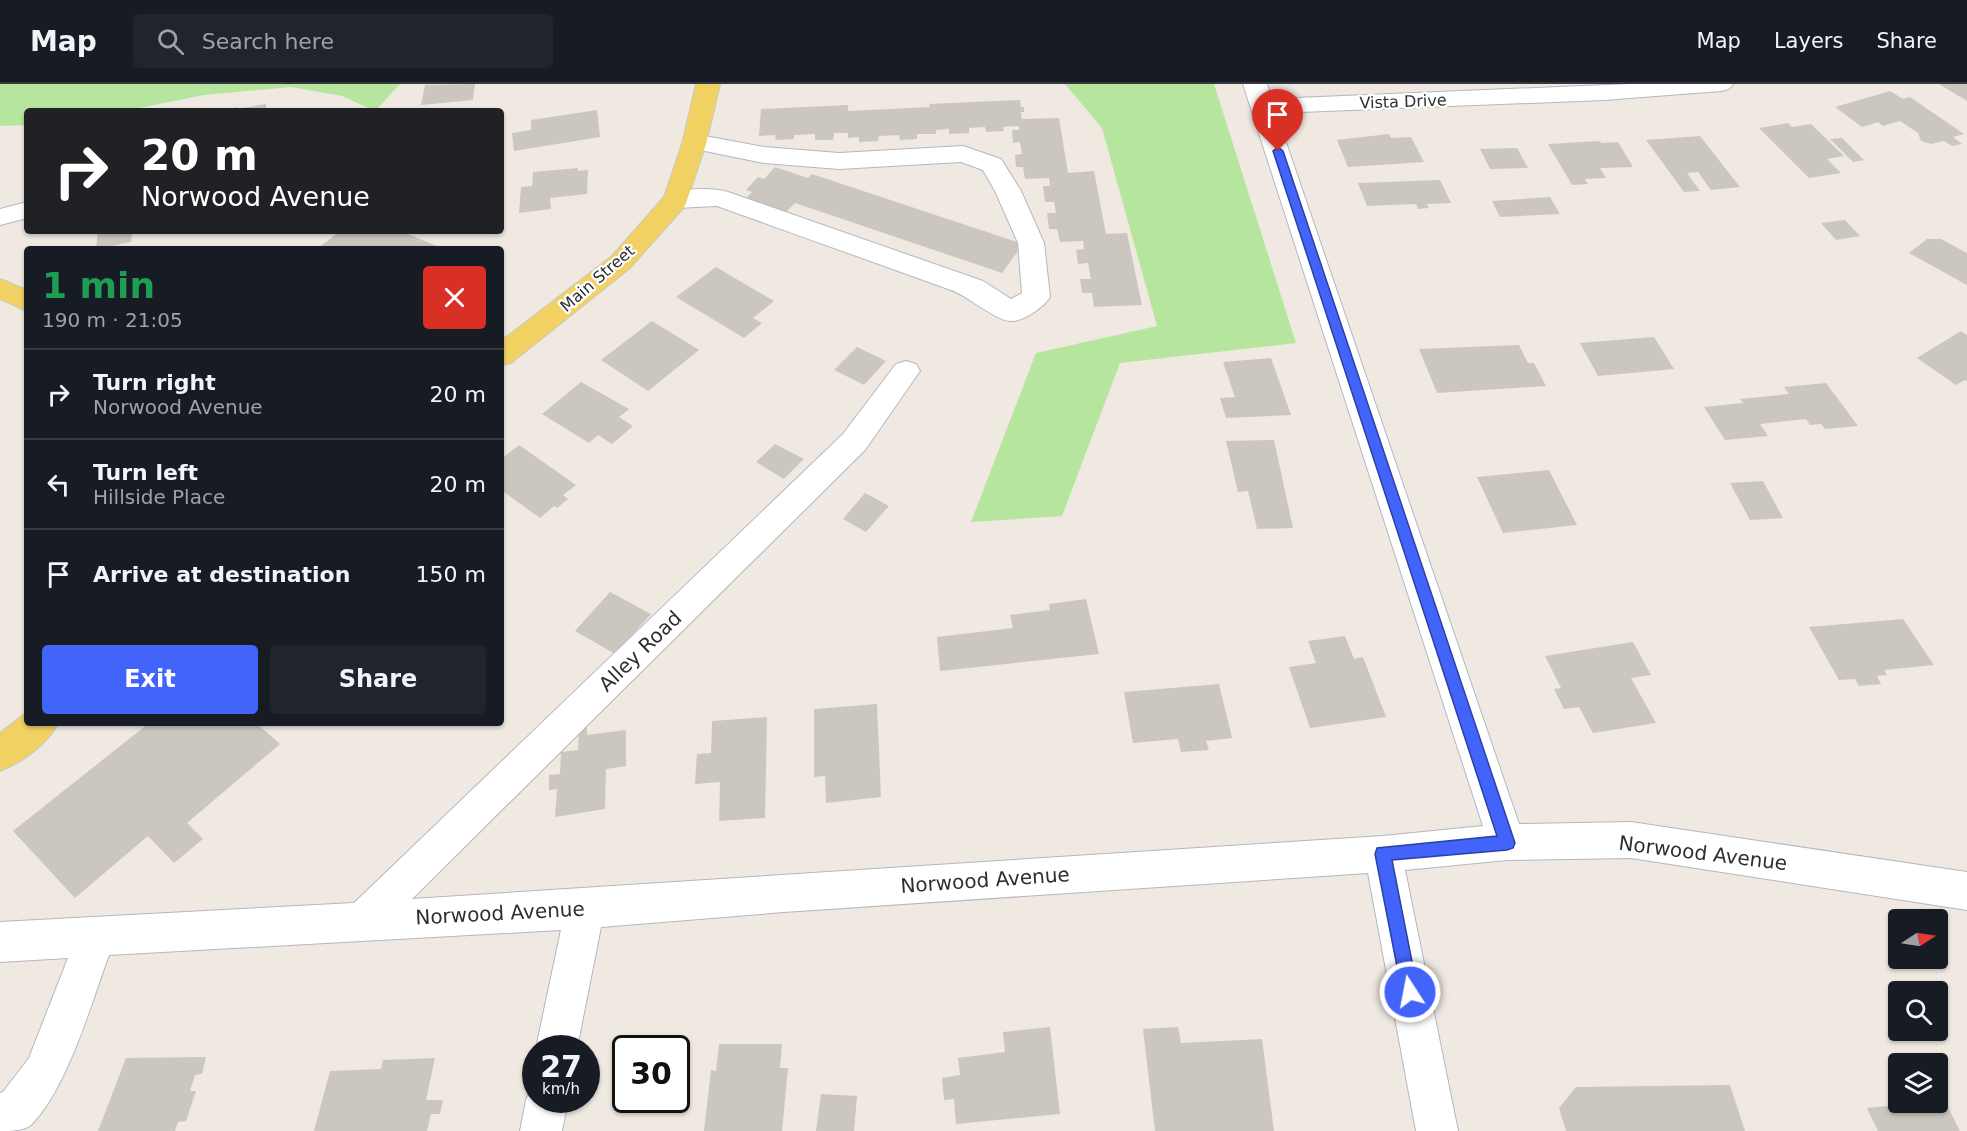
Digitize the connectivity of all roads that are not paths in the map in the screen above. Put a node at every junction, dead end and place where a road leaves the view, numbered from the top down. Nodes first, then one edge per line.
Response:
1 (708, 84) edge
2 (1722, 84) edge
3 (1259, 95) edge
4 (694, 142) junction
5 (676, 200) junction
6 (24, 211) edge
7 (0, 217) edge
8 (0, 288) edge
9 (24, 300) edge
10 (504, 354) edge
11 (906, 371) dead end
12 (36, 726) edge
13 (0, 755) edge
14 (1507, 843) junction
15 (1383, 854) junction
16 (1967, 891) edge
17 (585, 909) junction
18 (364, 920) junction
19 (96, 937) junction
20 (0, 942) edge
21 (560, 1035) edge
22 (544, 1113) edge
23 (0, 1114) edge
24 (541, 1131) edge
25 (1437, 1131) edge

1 - 4 main road, Main Street
2 - 3 street, Vista Drive
3 - 14 street
4 - 5 main road, Main Street
4 - 5 street
5 - 10 main road, Main Street
6 - 7 street
8 - 9 main road
11 - 18 street, Alley Road
12 - 13 main road
14 - 15 street, Norwood Avenue
14 - 16 street, Norwood Avenue
15 - 17 street, Norwood Avenue
15 - 25 street
17 - 18 street, Norwood Avenue
17 - 21 street
18 - 19 street, Norwood Avenue
19 - 20 street, Norwood Avenue
19 - 23 street
22 - 24 street

